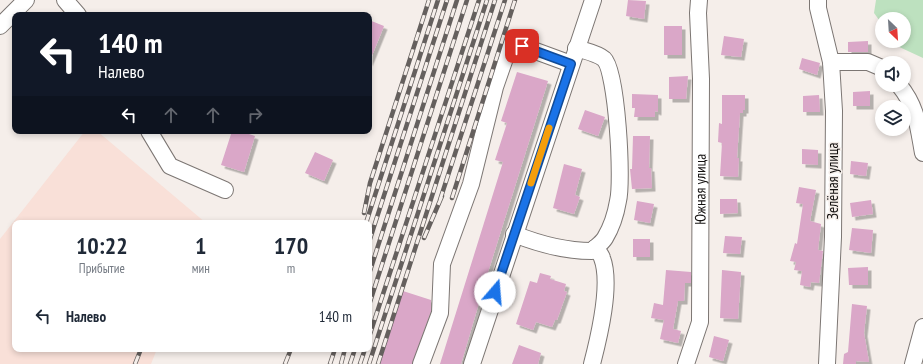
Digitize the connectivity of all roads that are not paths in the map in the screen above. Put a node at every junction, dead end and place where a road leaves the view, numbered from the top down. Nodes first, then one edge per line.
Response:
1 (26, 0) edge
2 (65, 0) edge
3 (593, 0) edge
4 (818, 0) edge
5 (699, 7) edge
6 (14, 12) edge
7 (75, 12) edge
8 (12, 14) edge
9 (0, 26) edge
10 (576, 48) junction
11 (831, 62) junction
12 (571, 64) junction
13 (875, 65) edge
14 (904, 92) edge
15 (151, 134) edge
16 (923, 153) edge
17 (225, 190) dead end
18 (514, 234) junction
19 (595, 248) junction
20 (923, 327) edge
21 (421, 364) edge
22 (472, 364) edge
23 (592, 364) edge
24 (686, 364) edge
25 (827, 364) edge
26 (913, 364) edge

1 - 6 street
2 - 7 street
3 - 10 street
4 - 11 street, Зелёная улица
5 - 24 street, Южная улица
8 - 9 street
10 - 12 street
10 - 19 street
11 - 13 street
11 - 25 street, Зелёная улица
12 - 18 street
12 - 21 street
14 - 16 street
15 - 17 street
18 - 19 street
18 - 22 street
19 - 23 street
20 - 26 street

